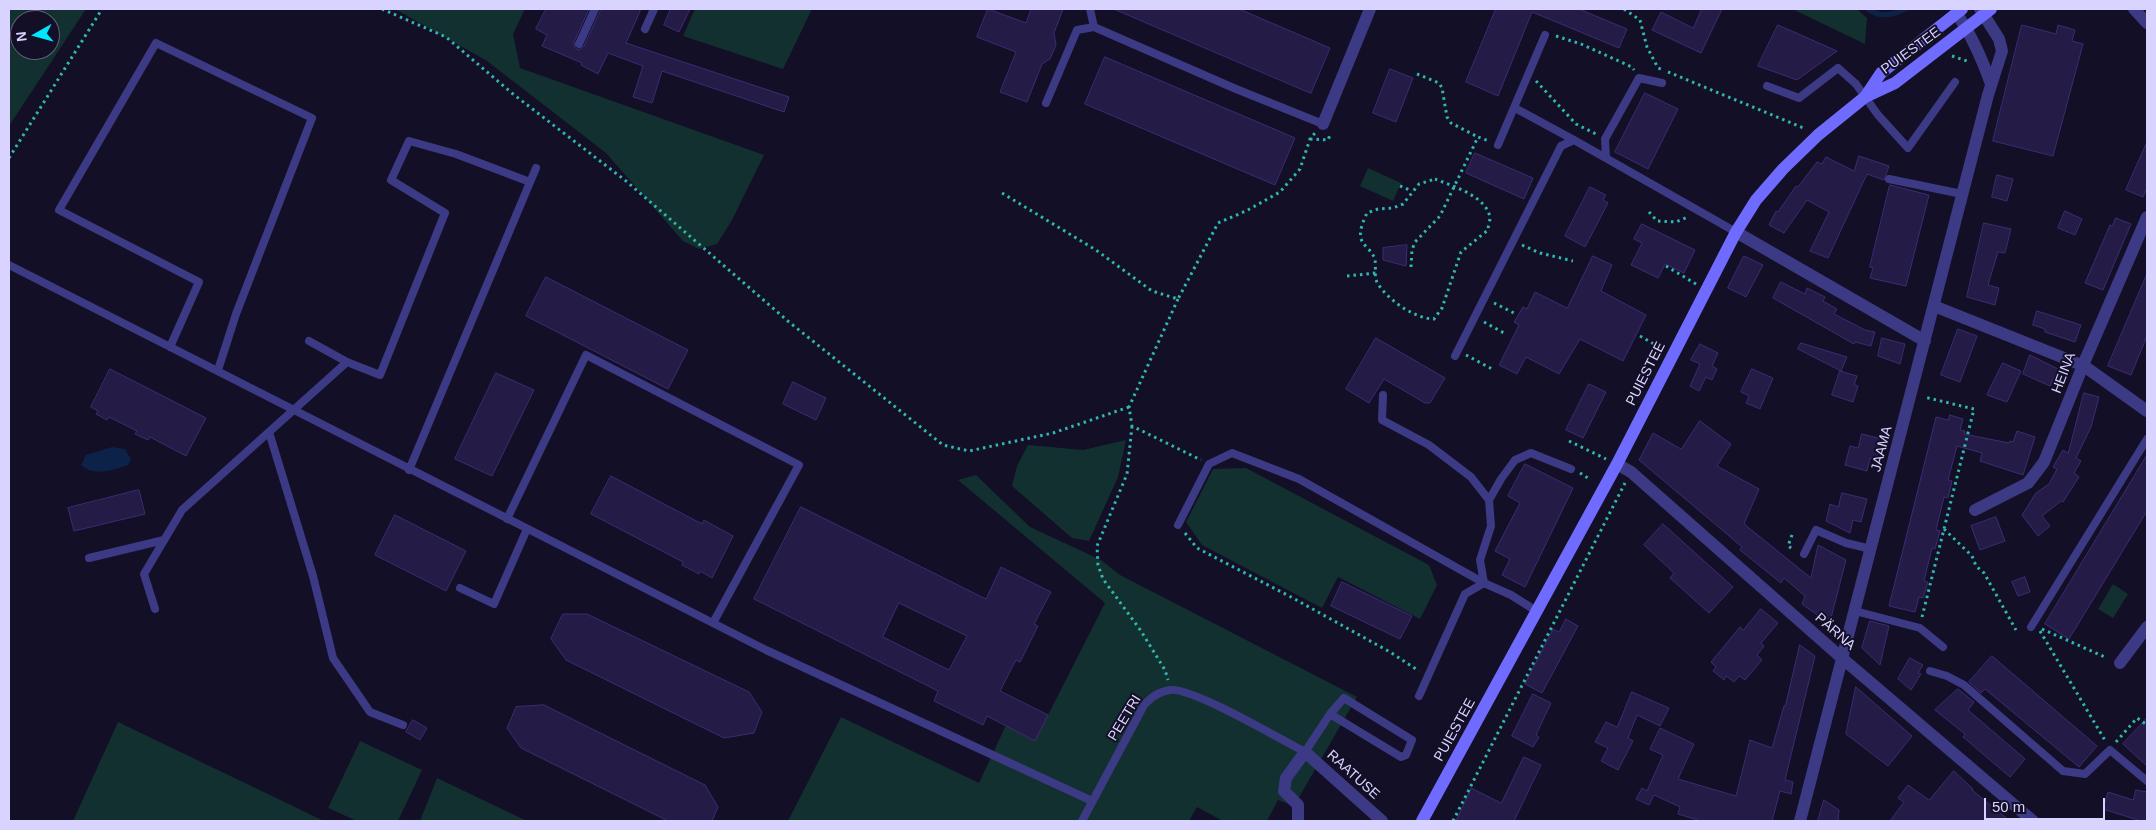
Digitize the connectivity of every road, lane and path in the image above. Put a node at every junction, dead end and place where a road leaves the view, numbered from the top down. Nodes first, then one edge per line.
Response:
1 (102, 9) edge
2 (382, 9) edge
3 (595, 9) edge
4 (654, 9) edge
5 (1090, 9) edge
6 (1370, 9) edge
7 (1624, 9) edge
8 (2134, 9) edge
9 (1959, 11) edge
10 (1985, 11) edge
11 (2147, 23) edge
12 (1094, 28) junction
13 (1967, 28) junction
14 (645, 29) dead end
15 (1545, 35) joint
16 (579, 44) dead end
17 (1417, 74) dead end
18 (1530, 74) junction
19 (1639, 78) junction
20 (1955, 82) dead end
21 (1662, 83) dead end
22 (1991, 84) junction
23 (1767, 86) dead end
24 (1866, 97) junction
25 (1046, 103) dead end
26 (1515, 108) junction
27 (1323, 124) junction
28 (1818, 135) junction
29 (1478, 137) junction
30 (1574, 140) junction
31 (1605, 140) junction
32 (1498, 145) joint
33 (9, 158) edge
34 (1606, 158) junction
35 (536, 168) dead end
36 (1888, 179) dead end
37 (530, 182) junction
38 (1400, 186) dead end
39 (1453, 186) junction
40 (1412, 191) junction
41 (1002, 193) dead end
42 (1962, 194) junction
43 (1649, 212) dead end
44 (1702, 213) junction
45 (2147, 217) edge
46 (1736, 232) junction
47 (1512, 242) junction
48 (1573, 261) dead end
49 (9, 265) edge
50 (1666, 266) dead end
51 (1411, 268) dead end
52 (1376, 273) junction
53 (1348, 276) dead end
54 (1706, 290) junction
55 (1484, 297) junction
56 (1178, 299) junction
57 (1934, 306) junction
58 (1514, 313) dead end
59 (1475, 317) junction
60 (1504, 333) dead end
61 (1640, 336) dead end
62 (309, 341) dead end
63 (1925, 341) junction
64 (170, 347) junction
65 (1661, 348) dead end
66 (1456, 353) joint
67 (347, 362) junction
68 (2084, 366) junction
69 (218, 370) junction
70 (1494, 370) dead end
71 (1383, 394) dead end
72 (1912, 394) junction
73 (1129, 407) junction
74 (293, 411) junction
75 (2147, 411) edge
76 (1132, 426) junction
77 (269, 432) junction
78 (2147, 439) edge
79 (1569, 441) dead end
80 (1209, 464) junction
81 (1617, 464) junction
82 (1571, 469) dead end
83 (409, 470) junction
84 (1631, 472) junction
85 (1581, 474) dead end
86 (1591, 480) dead end
87 (1490, 500) junction
88 (1976, 510) dead end
89 (507, 519) junction
90 (1178, 525) joint
91 (528, 529) junction
92 (1944, 529) junction
93 (1792, 535) dead end
94 (164, 540) junction
95 (1788, 546) dead end
96 (1871, 549) junction
97 (1804, 554) dead end
98 (89, 558) dead end
99 (1484, 583) junction
100 (460, 588) dead end
101 (155, 609) dead end
102 (1855, 611) junction
103 (1538, 612) junction
104 (713, 623) junction
105 (1920, 628) junction
106 (2031, 628) dead end
107 (2016, 630) dead end
108 (2146, 630) edge
109 (1943, 647) dead end
110 (1843, 659) junction
111 (2120, 664) joint
112 (1930, 671) dead end
113 (1428, 677) junction
114 (1171, 690) junction
115 (1419, 696) dead end
116 (1330, 714) junction
117 (402, 725) dead end
118 (2147, 725) edge
119 (2110, 750) junction
120 (1305, 752) junction
121 (2147, 782) edge
122 (1092, 802) junction
123 (1082, 821) edge
124 (1298, 821) edge
125 (1382, 821) edge
126 (1422, 821) edge
127 (1453, 821) edge
128 (1800, 821) edge
129 (2034, 821) edge

1 - 33 path
2 - 73 path
3 - 16 lane
4 - 14 lane
5 - 12 lane
6 - 27 street
7 - 28 path
8 - 11 street
9 - 13 street
9 - 24 main road
10 - 13 main road, PUIESTEE
10 - 22 street, JAAMA
12 - 25 lane
12 - 27 lane
13 - 22 street
13 - 24 main road, PUIESTEE
15 - 18 lane
15 - 19 path
17 - 29 path
18 - 26 lane
18 - 31 path
19 - 21 lane
19 - 31 lane
20 - 24 lane
22 - 42 street, JAAMA
23 - 24 lane
24 - 28 main road, PUIESTEE
26 - 30 lane
26 - 32 lane
27 - 56 path
28 - 46 main road, PUIESTEE
29 - 32 path
29 - 39 path
30 - 34 lane
30 - 47 lane
31 - 34 lane
34 - 44 lane
35 - 37 lane
36 - 42 lane
37 - 67 lane
37 - 83 lane
38 - 40 path
39 - 40 path
39 - 51 path
39 - 52 path
40 - 52 path
41 - 56 path
42 - 57 street, JAAMA
43 - 44 path
44 - 46 lane
45 - 68 street, HEINA
46 - 54 main road, PUIESTEE
46 - 63 street
47 - 48 path
47 - 55 lane
49 - 64 lane
50 - 54 path
52 - 53 path
54 - 81 main road, PUIESTEE
55 - 58 path
55 - 59 lane
56 - 73 path
57 - 63 street, JAAMA
57 - 68 street
59 - 60 path
59 - 66 lane
61 - 65 path
62 - 67 lane
63 - 72 street, JAAMA
64 - 69 lane
64 - 69 lane
66 - 70 path
67 - 74 lane
68 - 75 street
68 - 88 street, HEINA
69 - 74 lane
71 - 87 lane
72 - 92 path
72 - 96 street, JAAMA
73 - 76 path
74 - 77 lane
74 - 83 lane
76 - 80 path
76 - 114 path
77 - 94 lane
77 - 117 lane
78 - 106 lane
79 - 81 path
80 - 90 lane
80 - 99 lane
81 - 84 street, PÄRNA
81 - 103 main road, PUIESTEE
82 - 87 lane
83 - 89 lane
84 - 110 street, PÄRNA
84 - 127 path
85 - 86 path
87 - 99 lane
89 - 91 lane
89 - 104 lane
90 - 113 path
91 - 100 lane
91 - 104 lane
92 - 105 path
92 - 107 path
93 - 95 path
94 - 98 lane
94 - 101 lane
96 - 97 lane
96 - 102 street, JAAMA
99 - 103 lane
99 - 113 lane
102 - 105 lane
102 - 110 street, JAAMA
103 - 126 main road, PUIESTEE
104 - 122 lane
105 - 109 lane
108 - 111 street
110 - 128 street, JAAMA
110 - 129 street, PÄRNA
111 - 119 path
112 - 119 lane
113 - 115 lane
114 - 120 lane
114 - 122 lane, PEETRI
116 - 116 lane
116 - 120 lane
118 - 119 path
119 - 121 lane
120 - 124 street
120 - 125 street, RAATUSE
122 - 123 lane, PEETRI

